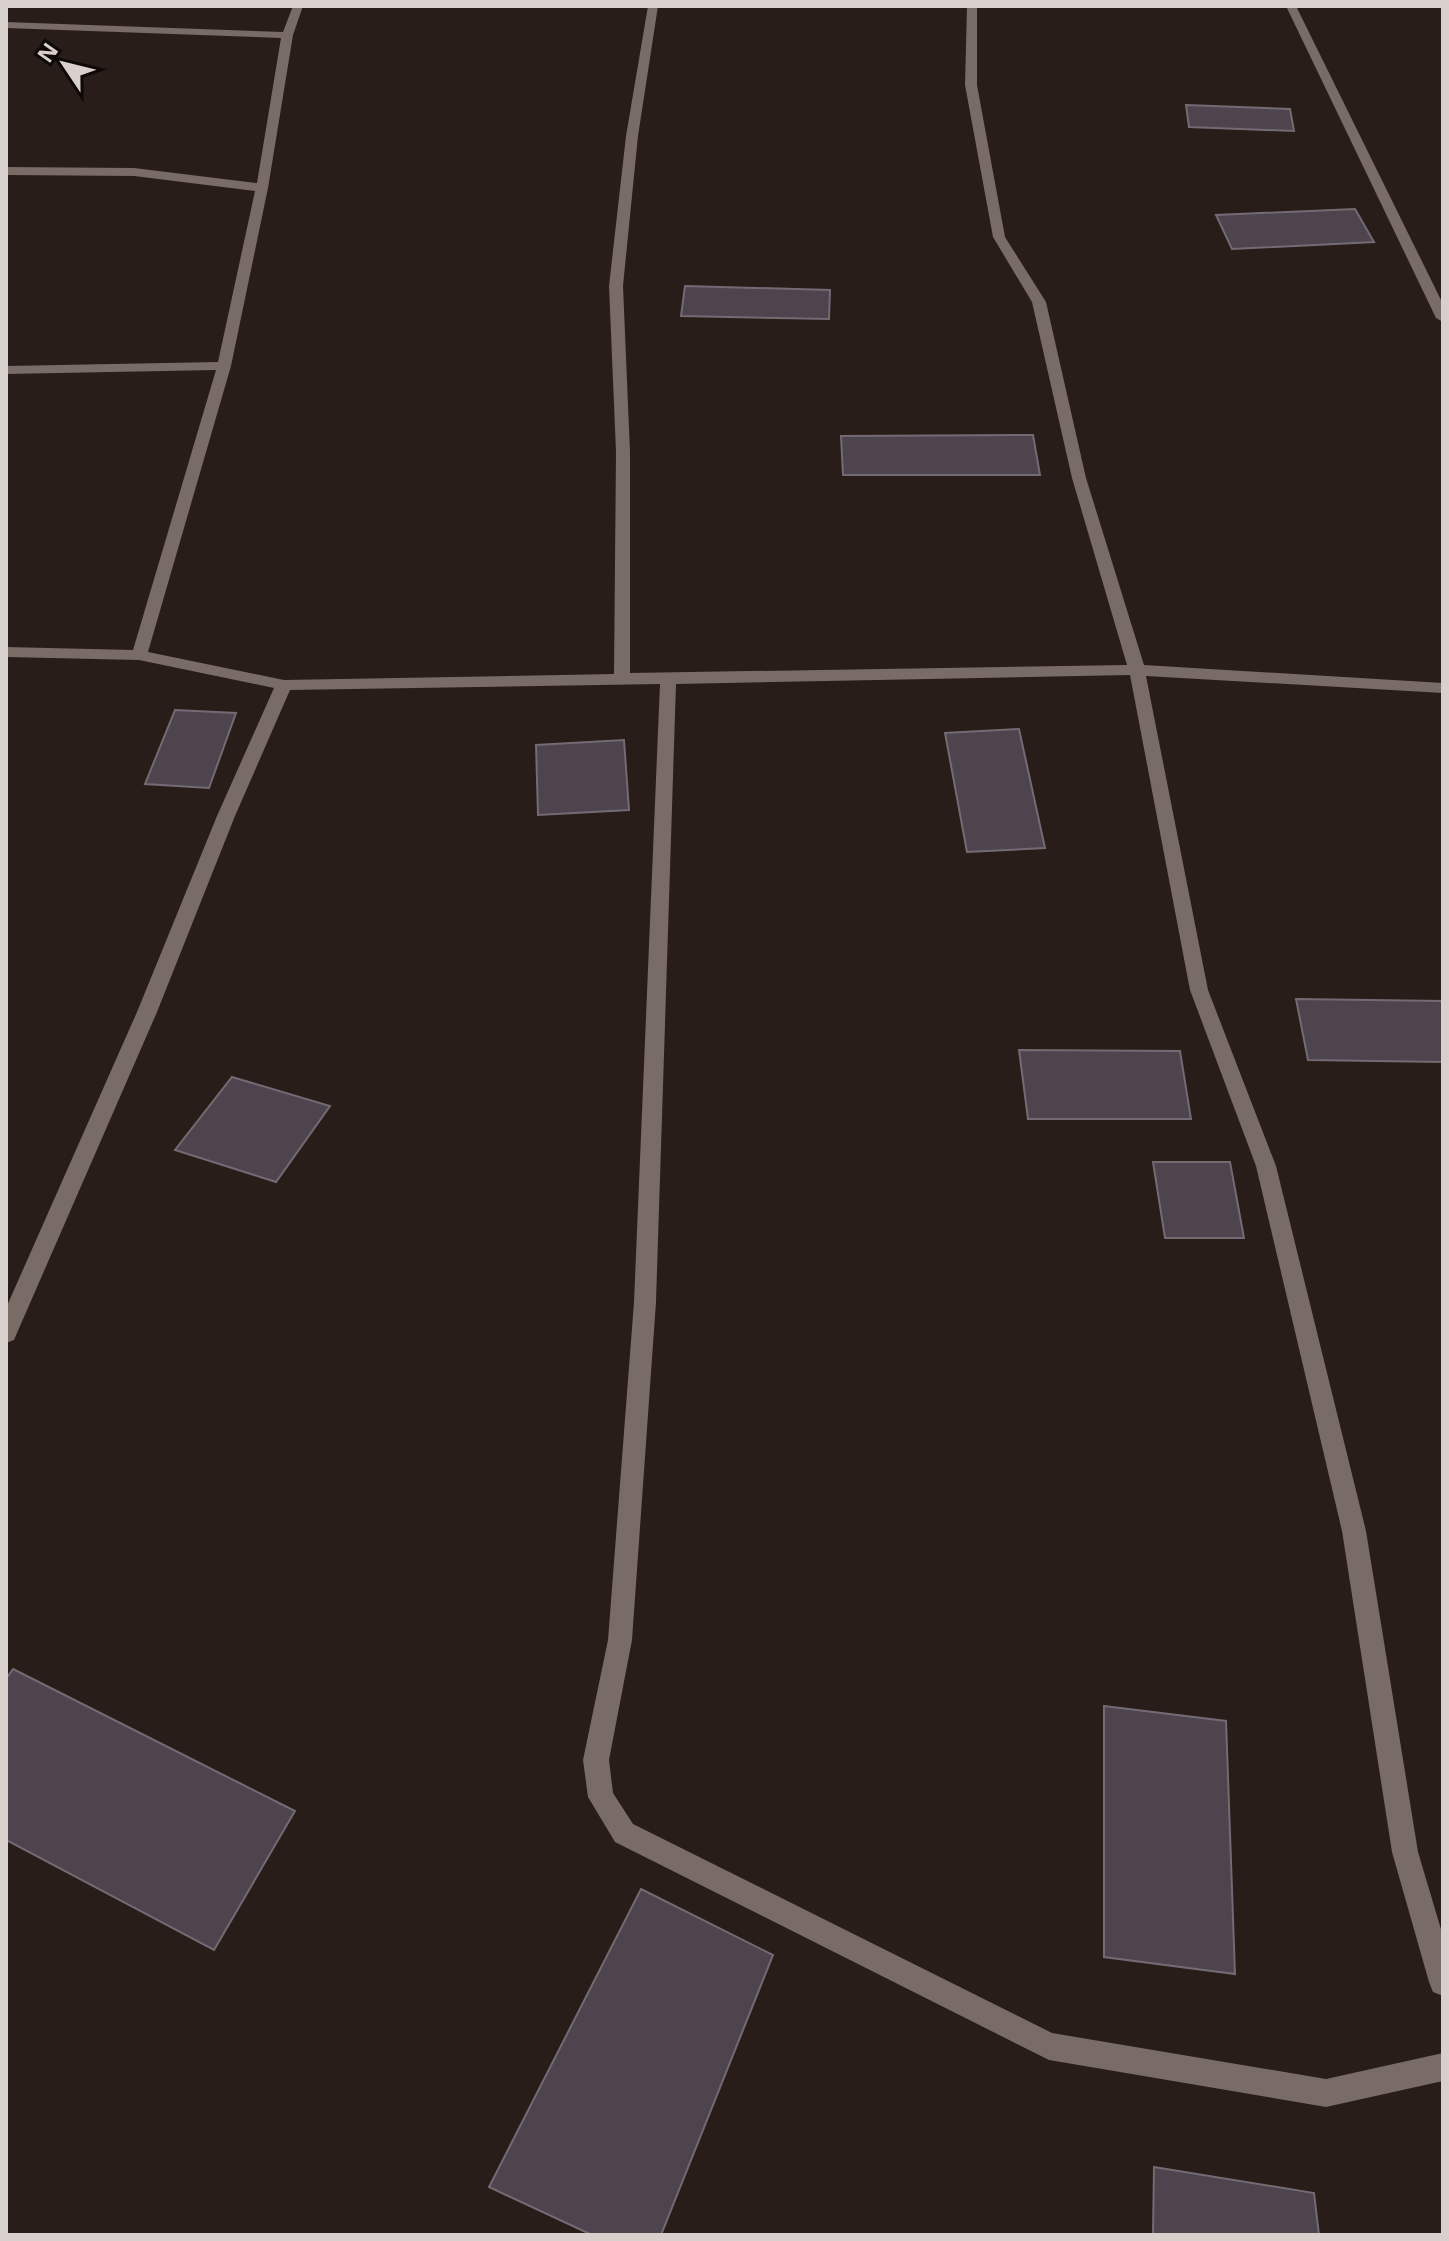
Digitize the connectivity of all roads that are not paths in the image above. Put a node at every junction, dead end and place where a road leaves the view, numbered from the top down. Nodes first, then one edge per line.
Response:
1 (298, 6) edge
2 (653, 6) edge
3 (972, 6) edge
4 (1291, 6) edge
5 (6, 25) edge
6 (287, 35) junction
7 (6, 171) edge
8 (262, 188) junction
9 (1443, 318) edge
10 (224, 366) junction
11 (6, 370) edge
12 (6, 652) edge
13 (139, 655) junction
14 (1137, 670) junction
15 (668, 677) junction
16 (622, 678) junction
17 (284, 685) junction
18 (1443, 688) edge
19 (6, 1333) edge
20 (1443, 1982) edge
21 (1443, 2067) edge

1 - 6 street
2 - 16 street
3 - 14 street
4 - 9 street
5 - 6 street
6 - 8 street
7 - 8 street
8 - 10 street
10 - 11 street
10 - 13 street
12 - 13 street
13 - 17 street
14 - 15 street
14 - 18 street
14 - 20 street
15 - 16 street
15 - 21 street
16 - 17 street
17 - 19 street

